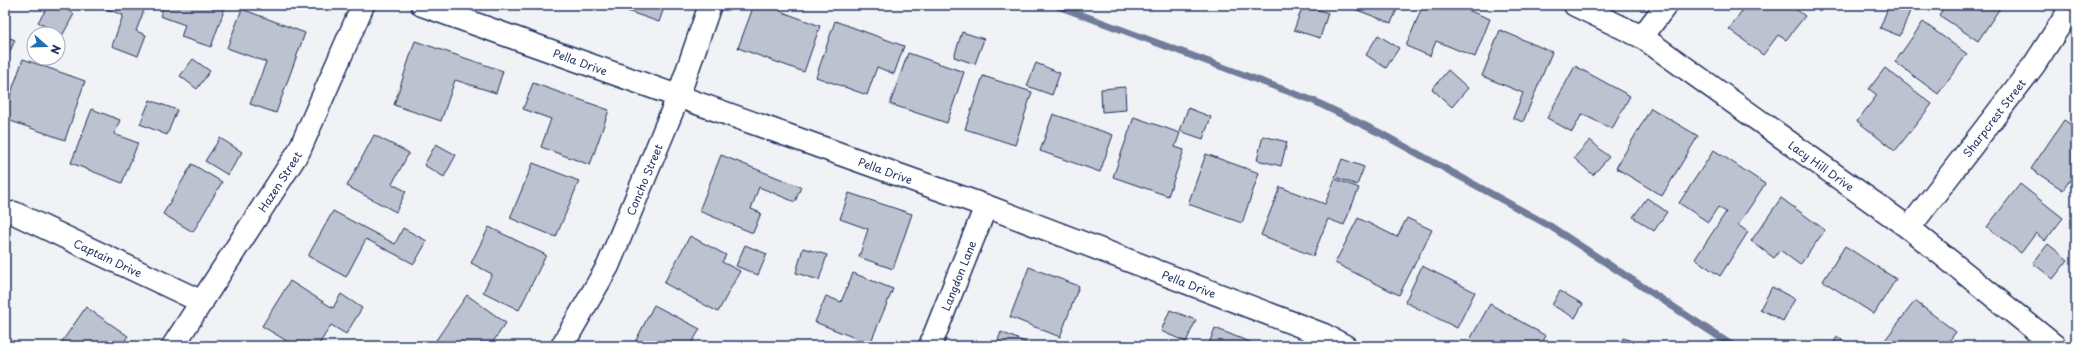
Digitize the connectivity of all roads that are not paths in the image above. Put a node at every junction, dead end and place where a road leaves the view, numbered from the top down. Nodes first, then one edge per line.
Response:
1 (363, 5) edge
2 (422, 5) edge
3 (710, 5) edge
4 (1575, 5) edge
5 (1666, 5) edge
6 (2073, 5) edge
7 (1642, 37) junction
8 (678, 96) junction
9 (986, 206) junction
10 (14, 213) dead end
11 (1909, 228) junction
12 (202, 302) junction
13 (1321, 341) edge
14 (173, 346) edge
15 (562, 346) edge
16 (930, 346) edge
17 (1344, 346) edge
18 (2055, 346) edge

1 - 12 street, Hazen Street
2 - 8 street, Pella Drive
3 - 8 street, Concho Street
4 - 7 street, Lacy Hill Drive
5 - 7 street
6 - 11 street, Sharpcrest Street
7 - 11 street, Lacy Hill Drive
8 - 9 street, Pella Drive
8 - 15 street, Concho Street
9 - 13 street, Pella Drive
9 - 16 street, Langdon Lane
10 - 12 street, Captain Drive
11 - 18 street, Lacy Hill Drive
12 - 14 street, Hazen Street
13 - 17 street, Pella Drive

